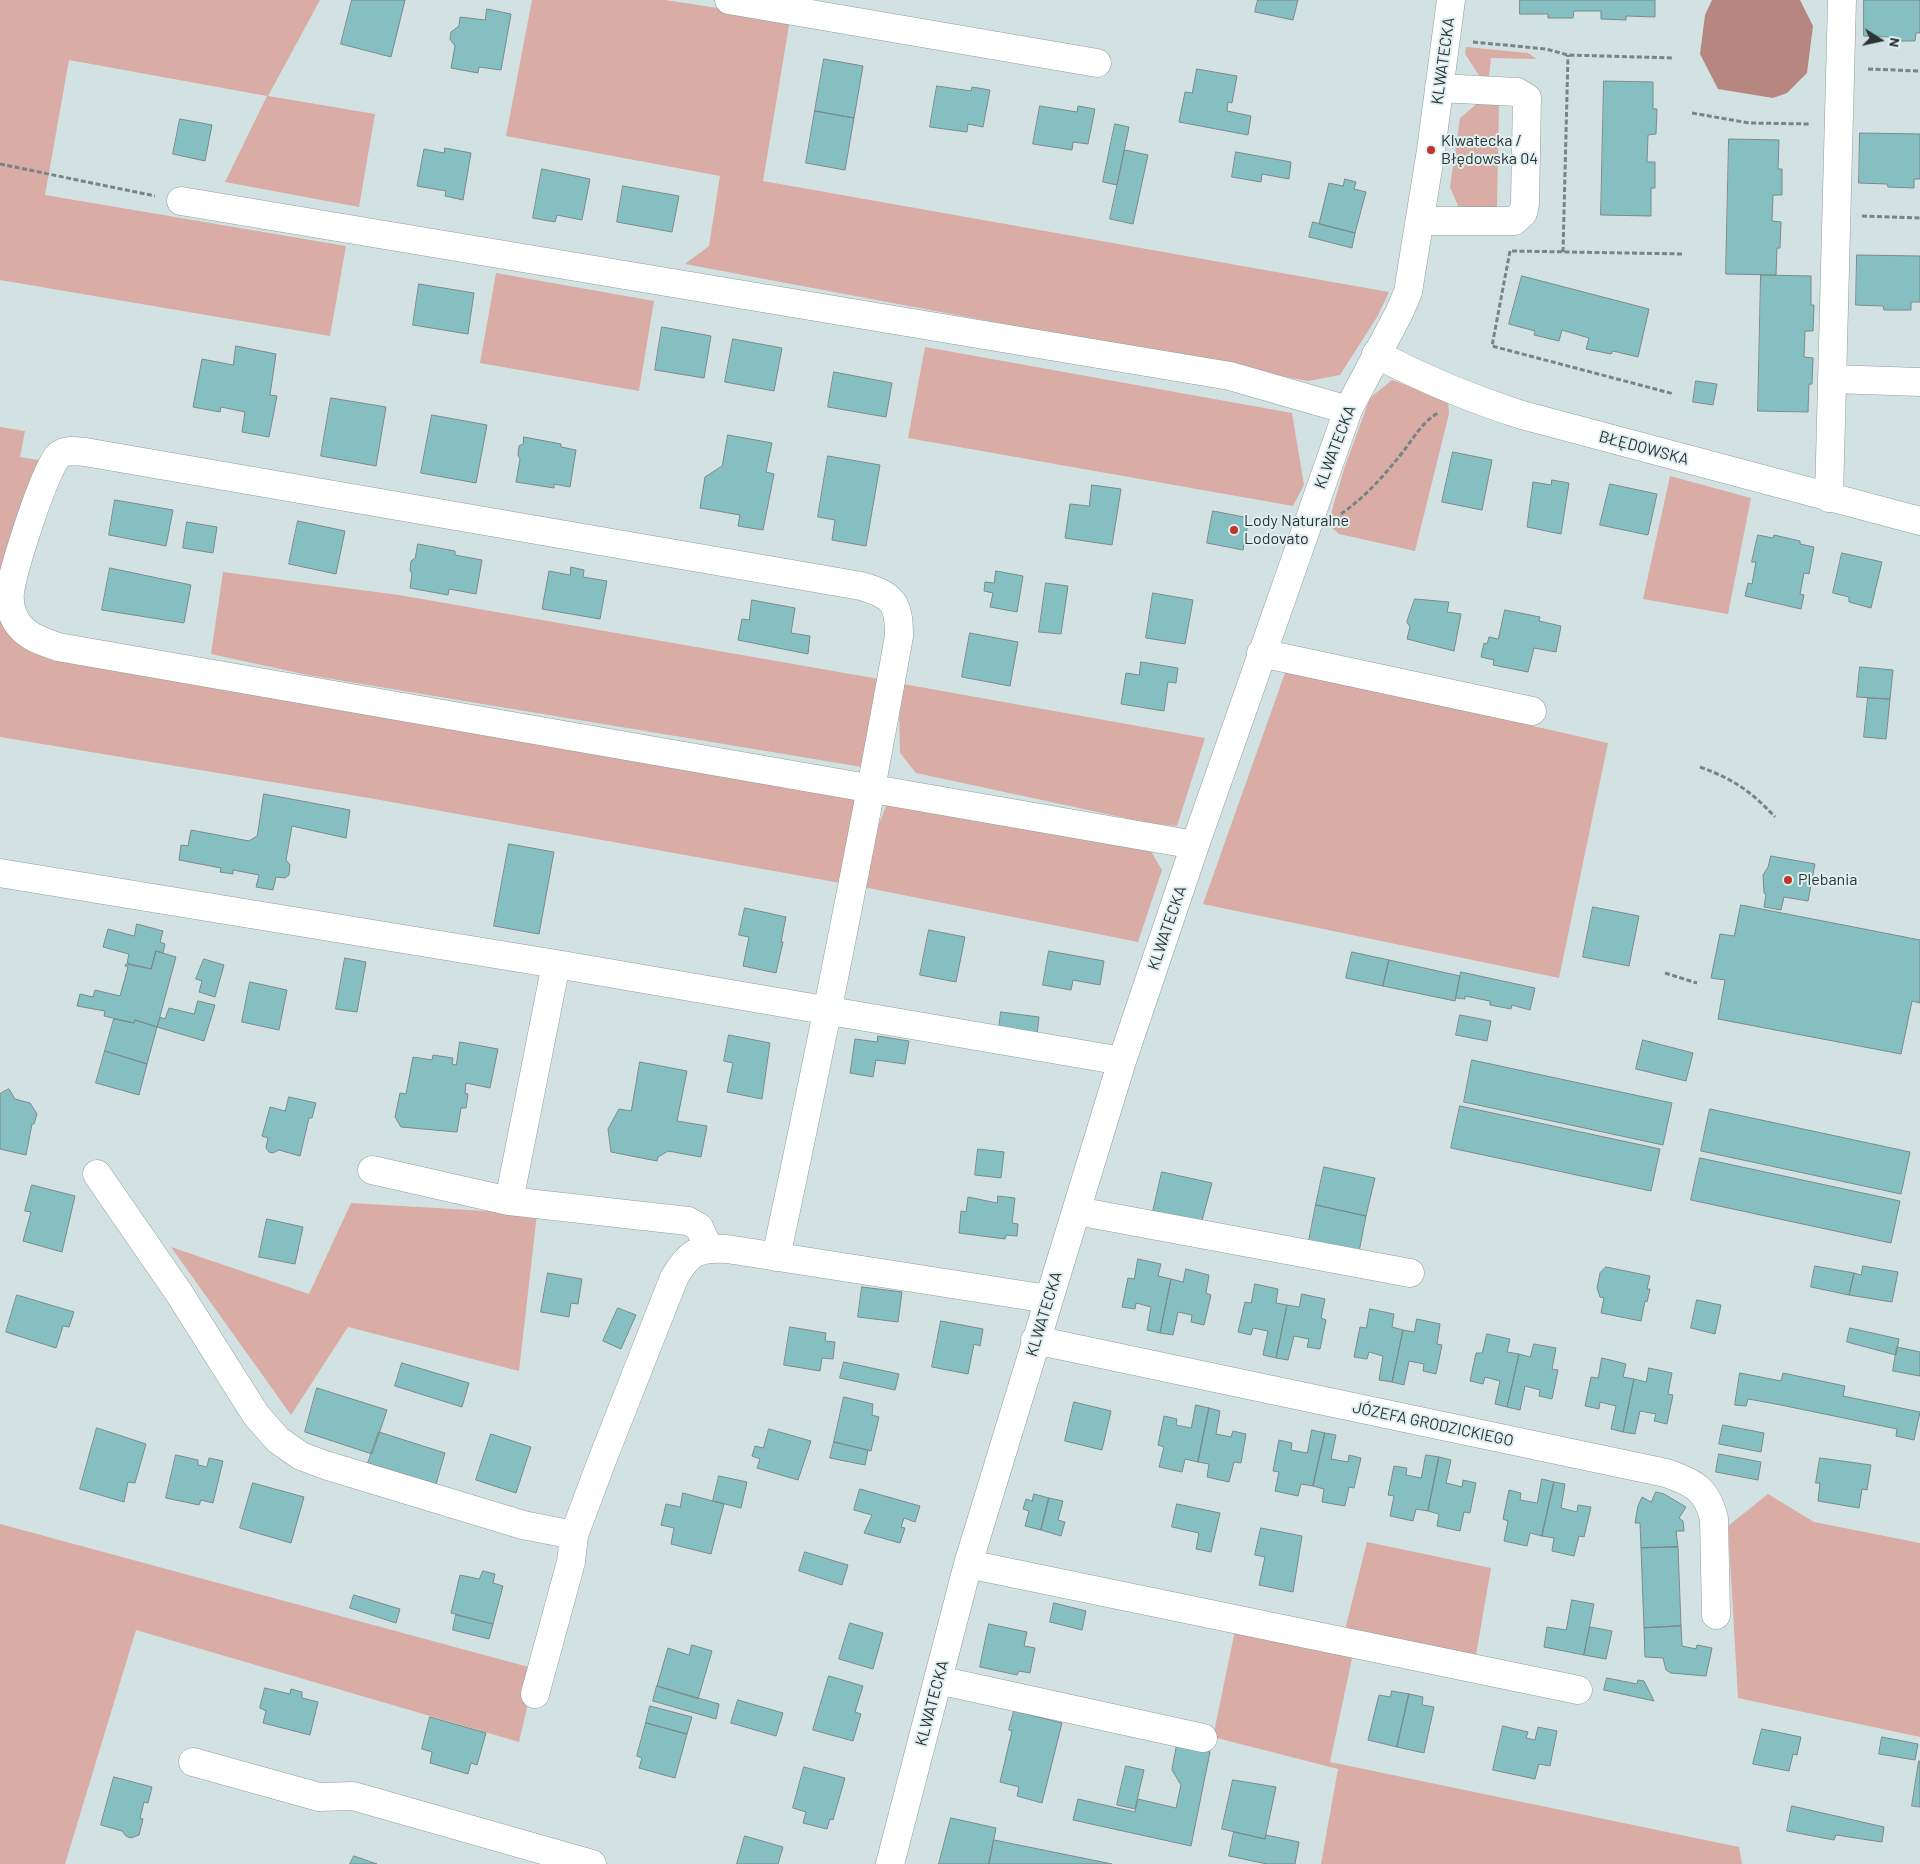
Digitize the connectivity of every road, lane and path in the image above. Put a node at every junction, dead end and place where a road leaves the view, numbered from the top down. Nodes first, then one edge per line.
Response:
1 (729, 0) edge
2 (1451, 0) edge
3 (1842, 0) edge
4 (773, 4) edge
5 (1466, 41) dead end
6 (1568, 55) junction
7 (1674, 58) dead end
8 (1097, 63) dead end
9 (1841, 69) junction
10 (1920, 70) edge
11 (1439, 88) junction
12 (1692, 113) dead end
13 (1839, 125) junction
14 (0, 164) edge
15 (181, 201) joint
16 (1837, 216) junction
17 (1920, 218) edge
18 (1420, 220) junction
19 (1501, 250) dead end
20 (1510, 250) junction
21 (1563, 252) junction
22 (1684, 254) dead end
23 (1376, 354) junction
24 (1832, 380) junction
25 (1920, 382) edge
26 (1674, 394) dead end
27 (1470, 399) junction
28 (1348, 410) junction
29 (1829, 498) junction
30 (1920, 521) edge
31 (1301, 538) junction
32 (1261, 653) junction
33 (1532, 711) dead end
34 (1700, 767) dead end
35 (872, 787) junction
36 (1775, 817) dead end
37 (1195, 845) junction
38 (0, 873) edge
39 (556, 964) junction
40 (1665, 973) dead end
41 (1696, 983) dead end
42 (828, 1011) junction
43 (1122, 1060) junction
44 (372, 1170) dead end
45 (98, 1174) dead end
46 (509, 1201) junction
47 (1076, 1211) junction
48 (708, 1247) junction
49 (776, 1257) junction
50 (1410, 1273) dead end
51 (1048, 1300) junction
52 (1035, 1340) junction
53 (574, 1535) junction
54 (968, 1564) junction
55 (1716, 1615) dead end
56 (938, 1680) junction
57 (1578, 1690) dead end
58 (535, 1694) dead end
59 (1203, 1738) dead end
60 (193, 1762) dead end
61 (592, 1864) edge
62 (890, 1864) edge

1 - 4 street
2 - 11 street, KLWATECKA
3 - 9 street
4 - 8 street
5 - 6 path
6 - 7 path
6 - 21 path
9 - 10 path
9 - 13 street
11 - 18 street, KLWATECKA
11 - 18 street
12 - 13 path
13 - 16 street
14 - 15 path
15 - 28 street
16 - 17 path
16 - 24 street
18 - 23 street, KLWATECKA
19 - 20 path
20 - 21 path
20 - 26 path
21 - 22 path
23 - 27 street, BŁĘDOWSKA
23 - 28 street, KLWATECKA
24 - 25 street
24 - 29 street
27 - 29 street, BŁĘDOWSKA
27 - 31 path
28 - 31 street, KLWATECKA
29 - 30 street, BŁĘDOWSKA
31 - 32 street, KLWATECKA
32 - 33 street
32 - 37 street, KLWATECKA
34 - 36 path
35 - 35 street
35 - 37 street
35 - 42 street
37 - 43 street, KLWATECKA
38 - 39 street
39 - 42 street
39 - 46 street
40 - 41 path
42 - 43 street
42 - 49 street
43 - 47 street, KLWATECKA
44 - 46 street
45 - 53 street
46 - 48 street
47 - 50 street
47 - 51 street, KLWATECKA
48 - 49 street
48 - 53 street
49 - 51 street
51 - 52 street, KLWATECKA
52 - 54 street, KLWATECKA
52 - 55 street, JÓZEFA GRODZICKIEGO
53 - 58 street
54 - 56 street, KLWATECKA
54 - 57 street
56 - 59 street
56 - 62 street, KLWATECKA
60 - 61 street

